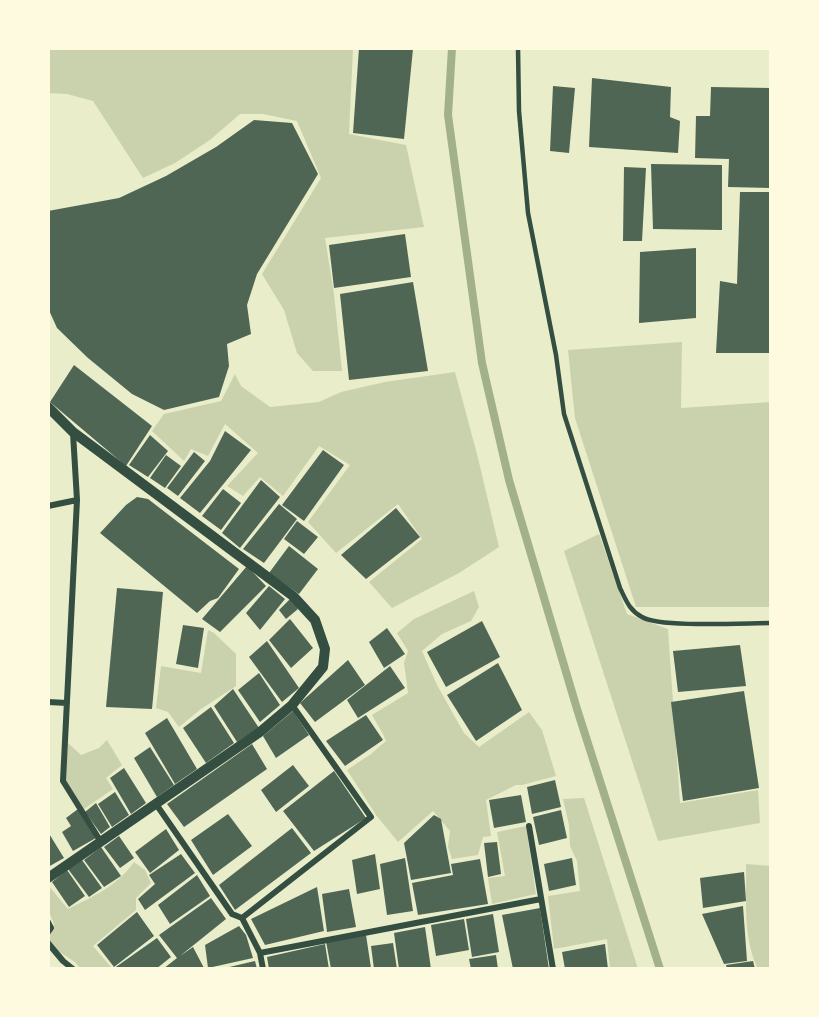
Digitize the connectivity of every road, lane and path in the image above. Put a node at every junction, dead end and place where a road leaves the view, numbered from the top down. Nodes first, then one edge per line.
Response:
1 (518, 48) edge
2 (48, 407) edge
3 (73, 432) junction
4 (77, 500) junction
5 (48, 506) edge
6 (771, 623) edge
7 (48, 702) edge
8 (67, 703) junction
9 (292, 705) junction
10 (156, 804) junction
11 (529, 826) dead end
12 (101, 842) junction
13 (48, 878) edge
14 (541, 899) junction
15 (242, 918) junction
16 (48, 922) edge
17 (48, 932) edge
18 (48, 943) edge
19 (260, 953) junction
20 (73, 969) edge
21 (263, 969) edge
22 (553, 969) edge

1 - 6 lane
2 - 3 street
3 - 4 street
3 - 9 street
4 - 5 street
4 - 8 street
7 - 8 street
8 - 12 street
9 - 10 street
9 - 15 street
10 - 12 street
10 - 15 street
11 - 14 street
12 - 13 street
14 - 19 street
14 - 22 street
15 - 19 street
16 - 17 street
18 - 20 street
19 - 21 street

